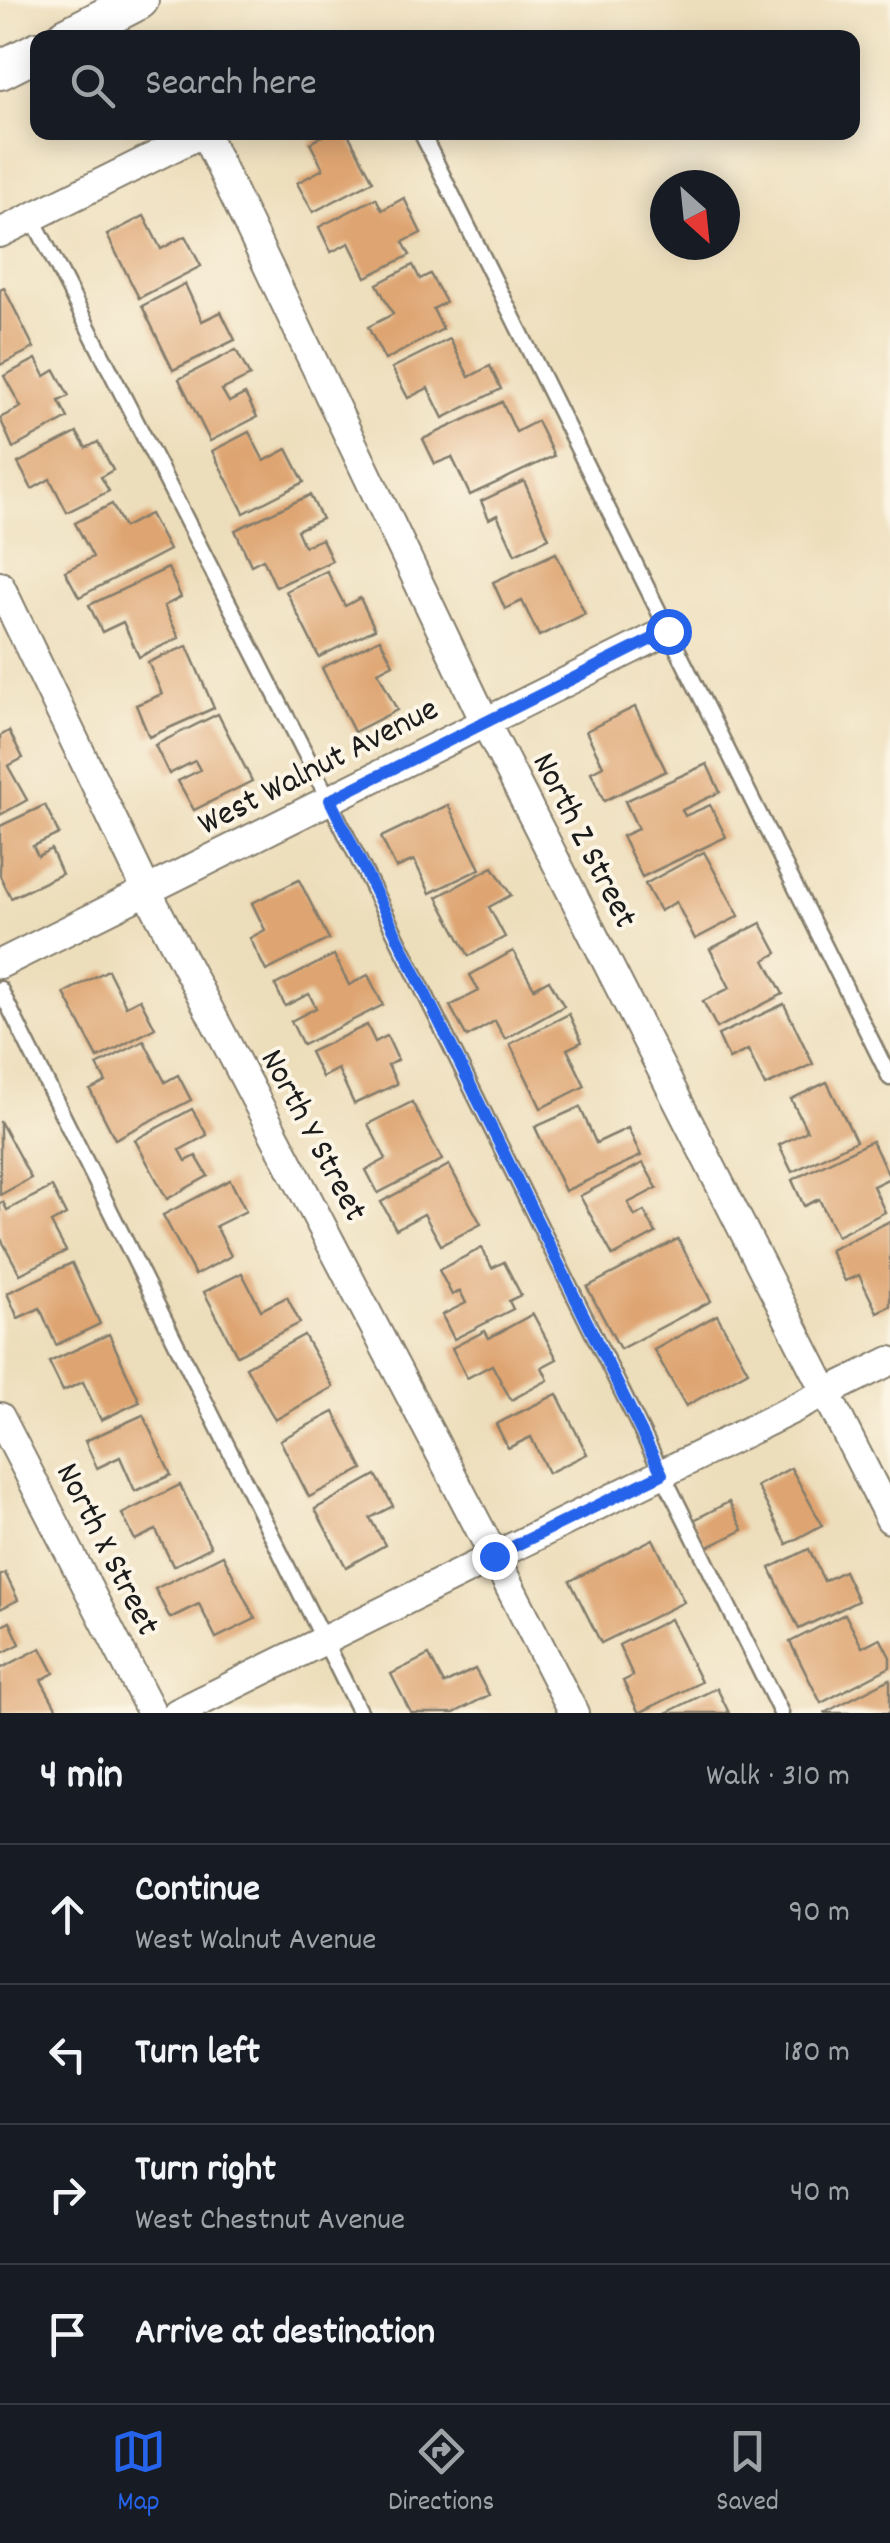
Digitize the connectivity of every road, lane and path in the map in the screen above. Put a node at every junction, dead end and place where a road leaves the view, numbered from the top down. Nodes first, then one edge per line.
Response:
1 (139, 0) edge
2 (81, 30) edge
3 (30, 56) edge
4 (0, 70) edge
5 (188, 140) edge
6 (208, 140) edge
7 (425, 140) edge
8 (32, 217) junction
9 (0, 233) edge
10 (0, 586) edge
11 (668, 631) junction
12 (486, 722) junction
13 (330, 800) junction
14 (148, 891) junction
15 (0, 964) edge
16 (0, 989) edge
17 (890, 1078) edge
18 (890, 1361) edge
19 (828, 1392) junction
20 (0, 1417) edge
21 (662, 1474) junction
22 (890, 1518) edge
23 (494, 1556) junction
24 (324, 1640) junction
25 (152, 1713) edge
26 (177, 1713) edge
27 (360, 1713) edge
28 (574, 1713) edge
29 (781, 1713) edge

1 - 2 main road
3 - 4 main road
5 - 8 street
6 - 12 street, North Z Street
7 - 11 lane
8 - 9 street
8 - 13 lane
10 - 14 street, North Y Street
11 - 12 street, West Walnut Avenue
11 - 17 lane
12 - 13 street, West Walnut Avenue
12 - 19 street, North Z Street
13 - 14 street, West Walnut Avenue
13 - 21 lane
14 - 15 street, West Walnut Avenue
14 - 23 street, North Y Street
16 - 24 lane
18 - 19 street
19 - 21 street
19 - 22 street, North Z Street
20 - 25 street, North X Street
21 - 23 street
21 - 29 lane
23 - 24 street
23 - 28 street, North Y Street
24 - 26 street
24 - 27 lane

